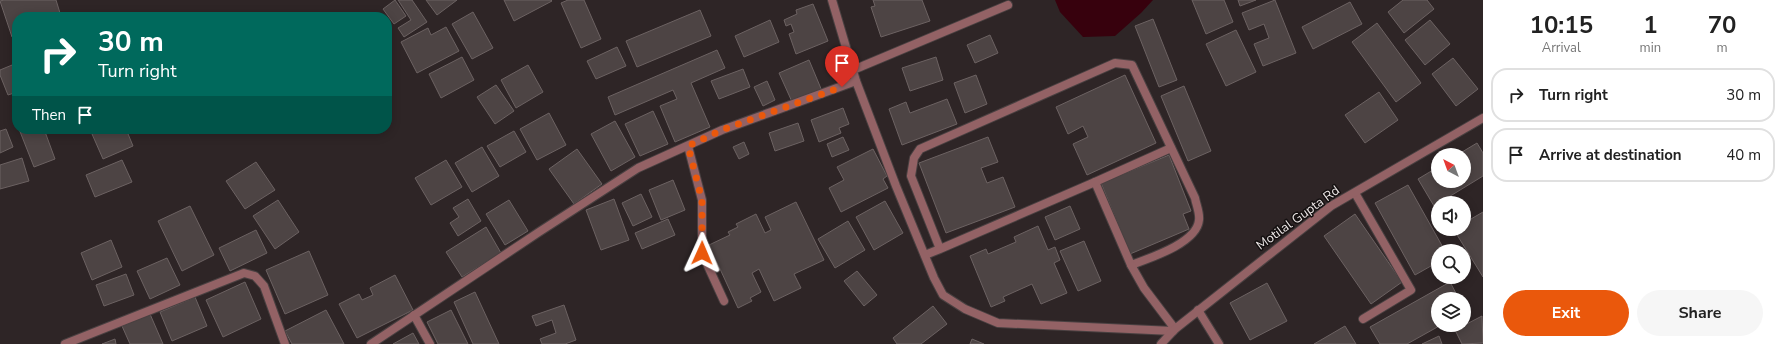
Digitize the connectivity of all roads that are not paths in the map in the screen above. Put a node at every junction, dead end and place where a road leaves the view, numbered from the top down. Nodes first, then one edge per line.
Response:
1 (832, 0) edge
2 (1008, 5) dead end
3 (853, 70) junction
4 (856, 81) junction
5 (1483, 118) edge
6 (688, 146) junction
7 (1171, 148) junction
8 (1094, 182) junction
9 (1354, 193) junction
10 (940, 249) junction
11 (924, 255) junction
12 (1131, 264) junction
13 (724, 301) dead end
14 (1198, 310) junction
15 (414, 315) junction
16 (1363, 319) dead end
17 (1174, 330) junction
18 (65, 344) edge
19 (285, 344) edge
20 (371, 344) edge
21 (430, 344) edge
22 (1161, 344) edge
23 (1219, 344) edge

1 - 3 street
2 - 3 street
3 - 4 street
4 - 6 street
4 - 11 street
5 - 9 street, Motilal Gupta Rd
6 - 13 street
6 - 15 street
7 - 8 street
7 - 10 street
7 - 12 street
8 - 10 street
8 - 12 street
9 - 14 street, Motilal Gupta Rd
9 - 16 street
10 - 11 street
11 - 17 street
12 - 17 street
14 - 17 street, Motilal Gupta Rd
14 - 23 street
15 - 20 street
15 - 21 street
17 - 22 street, Motilal Gupta Rd
18 - 19 street

